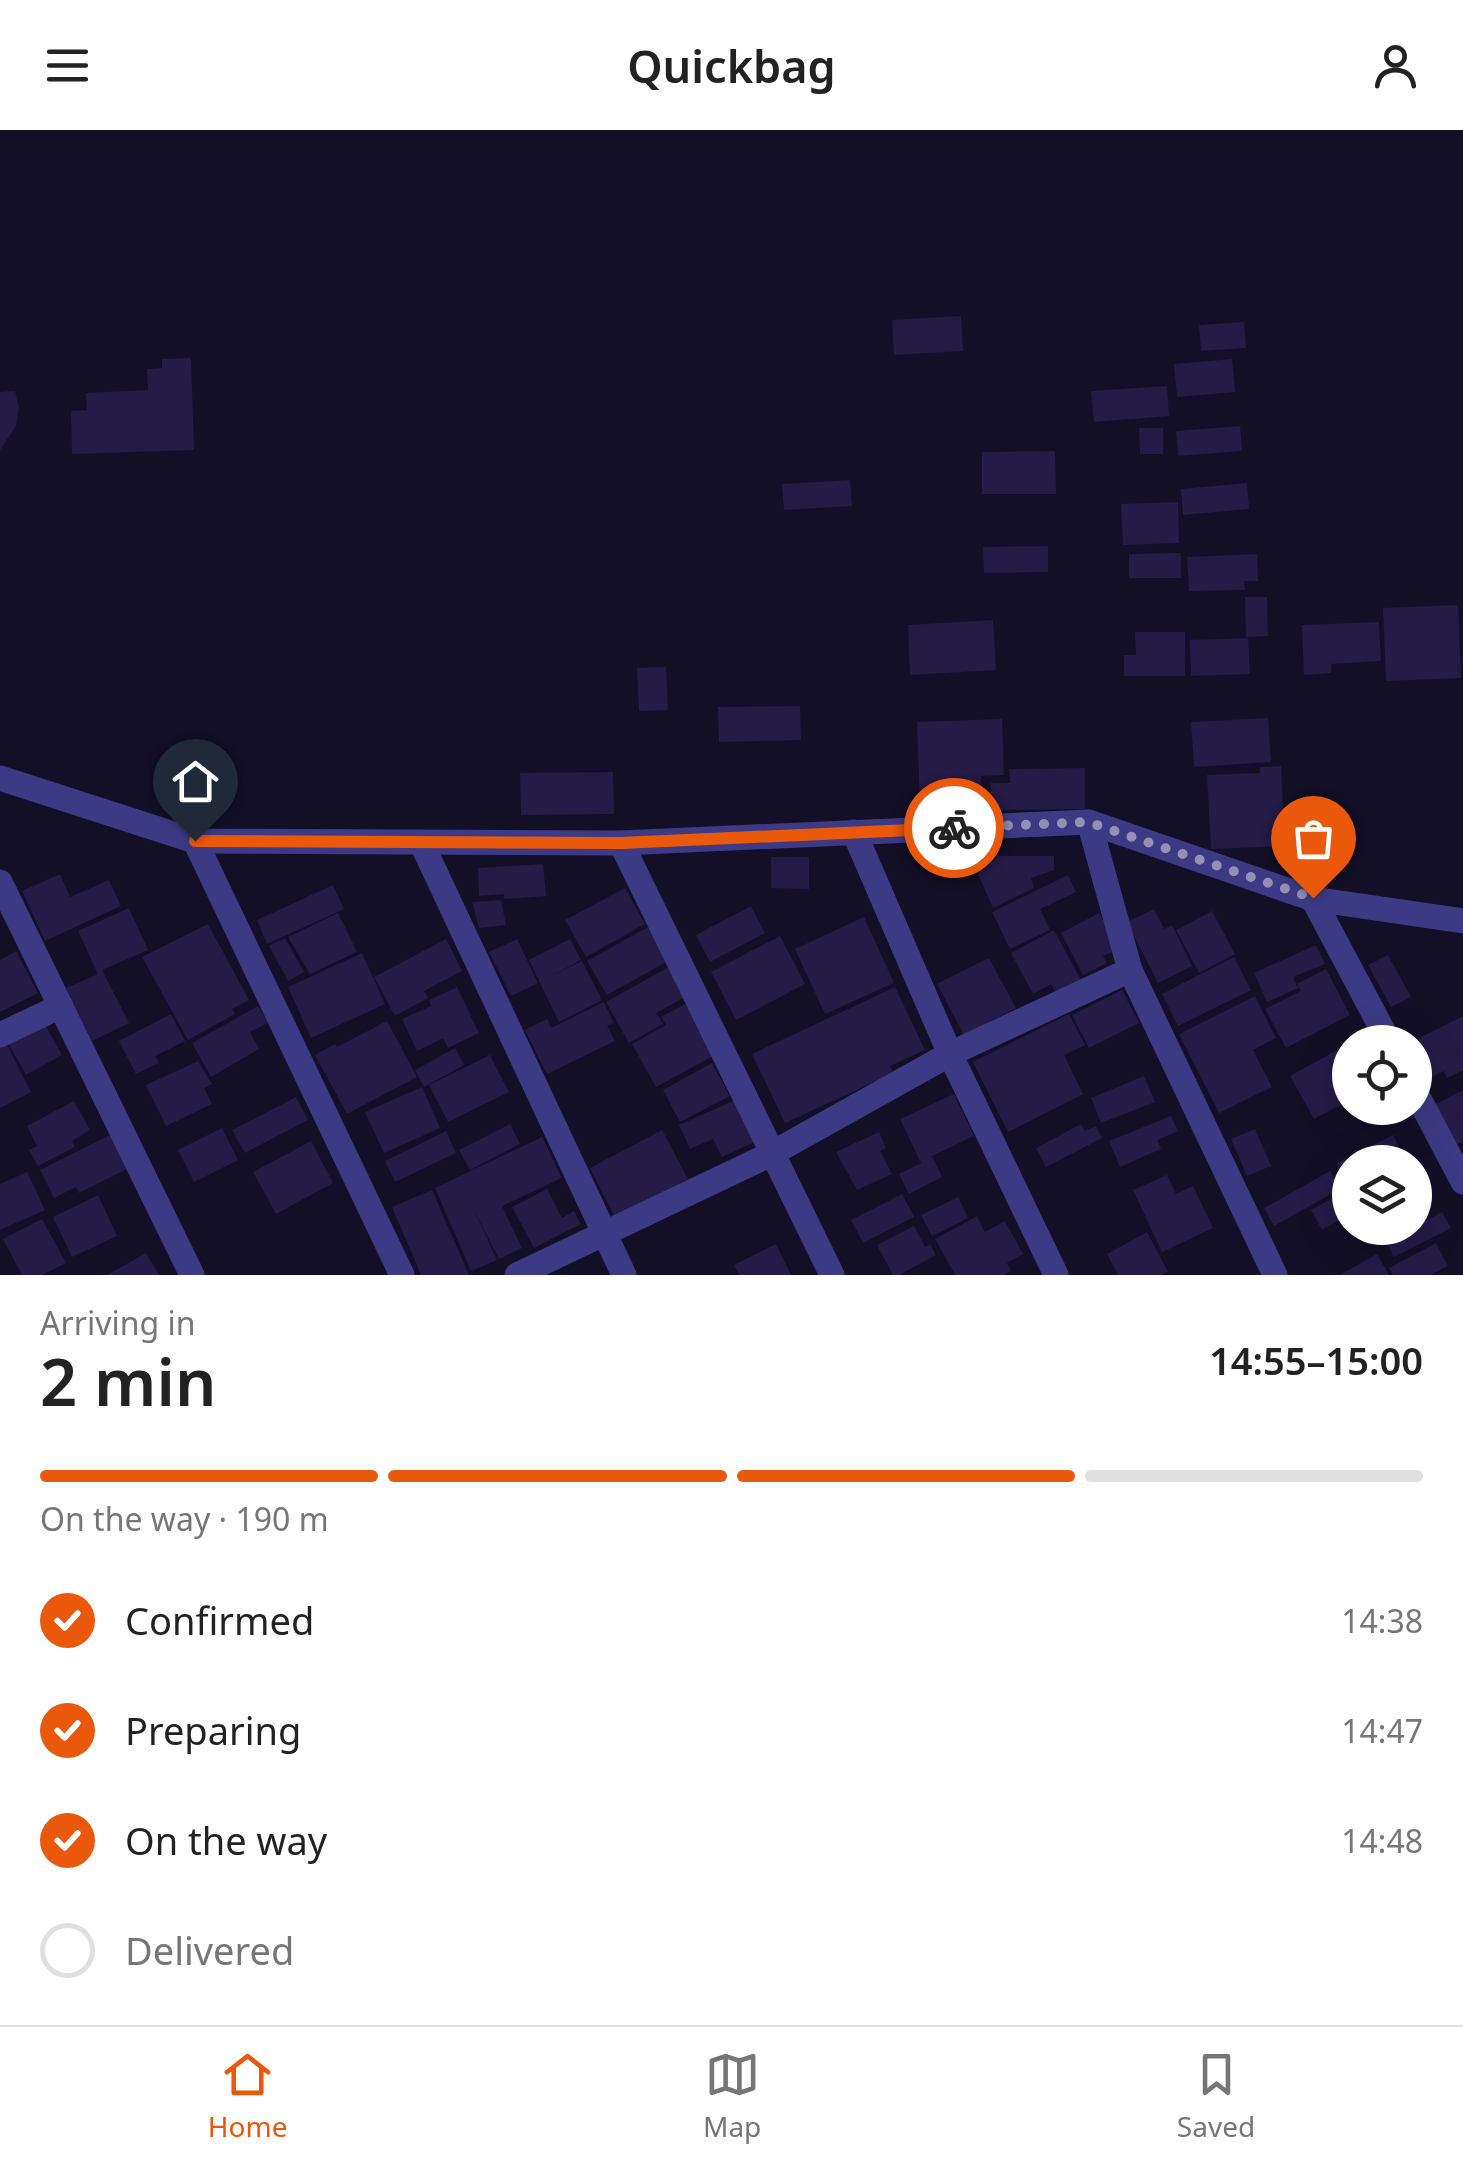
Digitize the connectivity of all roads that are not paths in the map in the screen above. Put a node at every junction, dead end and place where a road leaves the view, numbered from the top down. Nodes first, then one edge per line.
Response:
1 (0, 778) edge
2 (1088, 822) junction
3 (854, 832) junction
4 (195, 841) junction
5 (621, 843) junction
6 (422, 844) junction
7 (0, 882) edge
8 (1313, 898) junction
9 (1463, 921) edge
10 (1130, 970) junction
11 (61, 1006) junction
12 (1380, 1025) edge
13 (0, 1036) edge
14 (950, 1054) junction
15 (1432, 1124) edge
16 (771, 1154) junction
17 (1463, 1182) edge
18 (604, 1234) junction
19 (192, 1275) edge
20 (402, 1275) edge
21 (517, 1275) edge
22 (624, 1275) edge
23 (832, 1275) edge
24 (1056, 1275) edge
25 (1275, 1275) edge

1 - 4 street
2 - 3 street
2 - 8 street
2 - 10 street
3 - 5 street
3 - 14 street
4 - 6 street
4 - 20 street
5 - 6 street
5 - 16 street
6 - 18 street
7 - 11 street
8 - 9 street
8 - 12 street
10 - 14 street
10 - 25 street
11 - 13 street
11 - 19 street
14 - 16 street
14 - 24 street
15 - 17 street
16 - 18 street
16 - 23 street
18 - 21 street
18 - 22 street

